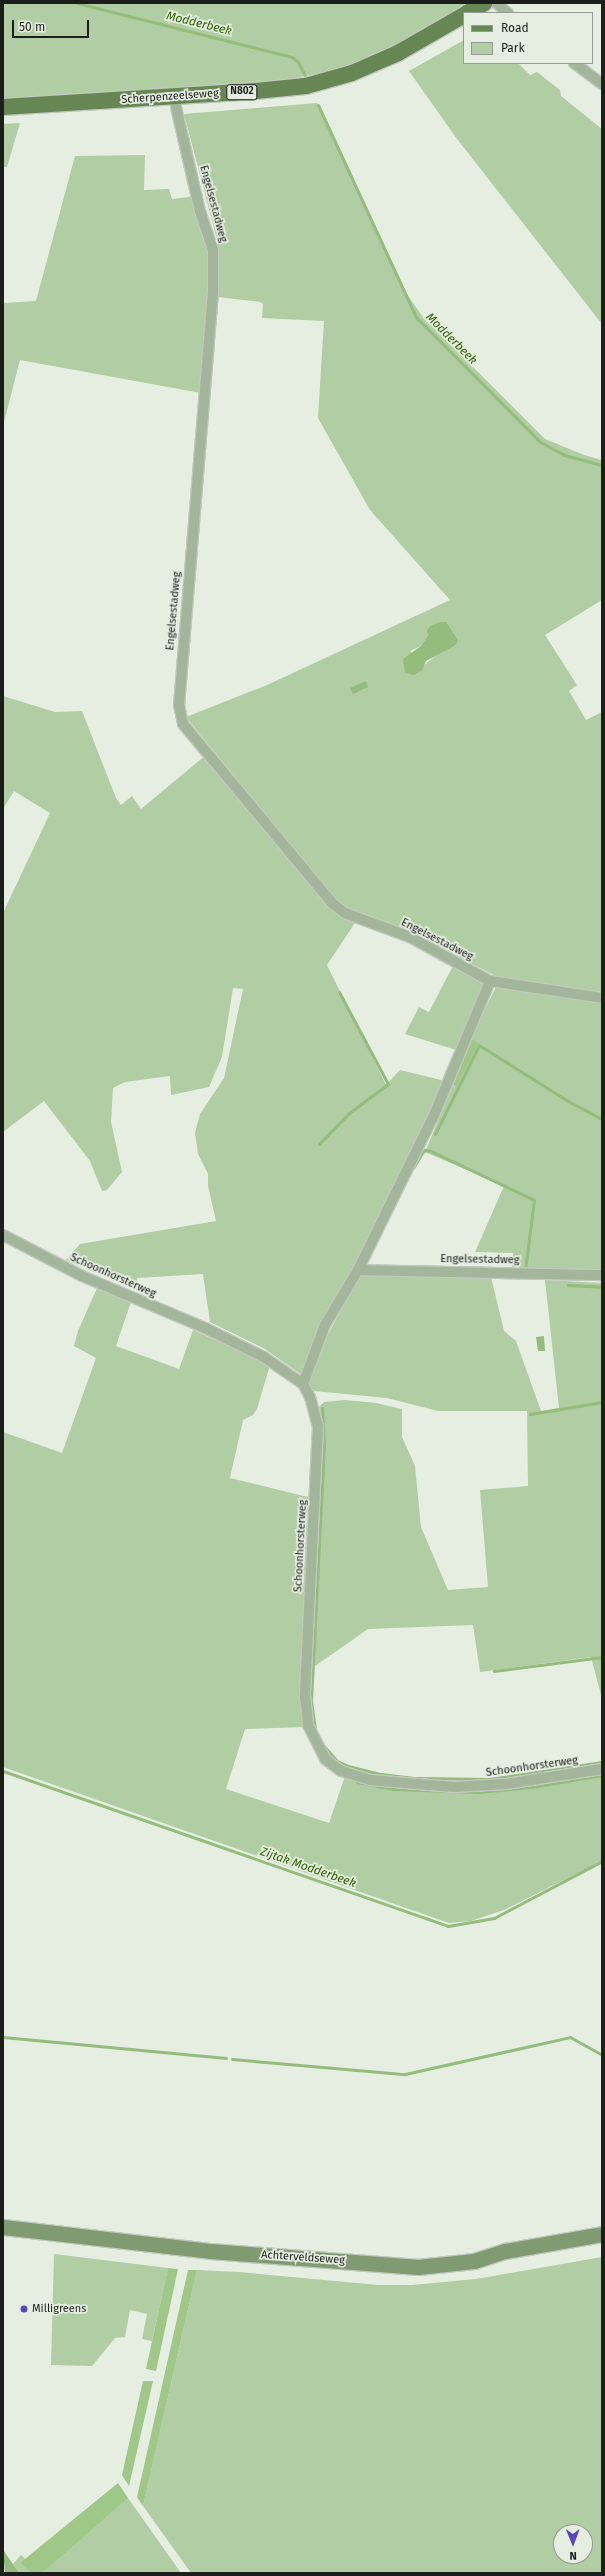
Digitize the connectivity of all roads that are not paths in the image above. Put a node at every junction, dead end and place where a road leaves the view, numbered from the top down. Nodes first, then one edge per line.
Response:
1 (484, 3) edge
2 (496, 3) edge
3 (469, 12) edge
4 (507, 12) edge
5 (463, 16) edge
6 (575, 64) edge
7 (602, 84) edge
8 (176, 96) junction
9 (3, 107) edge
10 (490, 981) junction
11 (602, 998) edge
12 (3, 1236) edge
13 (358, 1270) junction
14 (602, 1275) edge
15 (303, 1384) junction
16 (602, 1769) edge
17 (3, 2227) edge
18 (602, 2234) edge

1 - 3 main road
2 - 4 street
5 - 8 main road, Scherpenzeelseweg / N802
6 - 7 street
8 - 9 main road, Scherpenzeelseweg / N802
8 - 10 street, Engelsestadweg
10 - 11 street, Engelsestadweg
10 - 13 street
12 - 15 street, Schoonhorsterweg
13 - 14 street, Engelsestadweg
13 - 15 street
15 - 16 street, Schoonhorsterweg
17 - 18 street, Achterveldseweg

